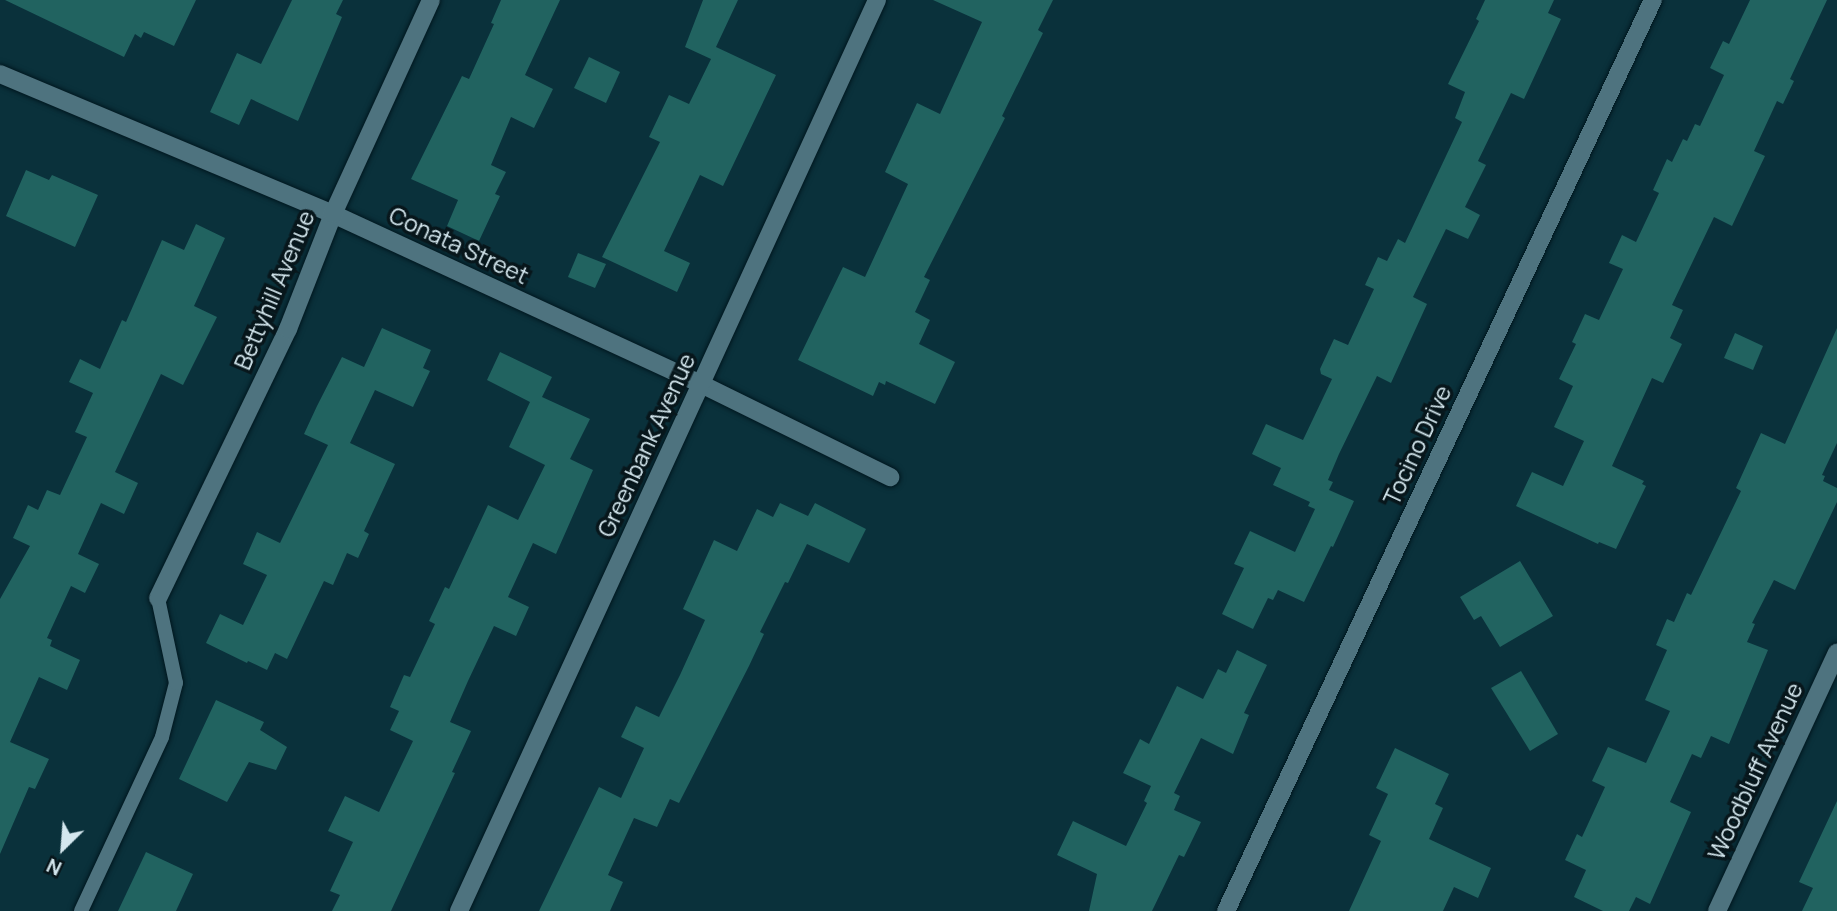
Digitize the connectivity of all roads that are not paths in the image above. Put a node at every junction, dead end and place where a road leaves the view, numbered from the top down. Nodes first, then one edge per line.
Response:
1 (431, 0) edge
2 (877, 0) edge
3 (1653, 0) edge
4 (0, 74) edge
5 (333, 214) junction
6 (701, 384) junction
7 (890, 477) dead end
8 (158, 598) joint
9 (1837, 652) edge
10 (82, 911) edge
11 (459, 911) edge
12 (1226, 911) edge
13 (1717, 911) edge

1 - 5 street, Bettyhill Avenue
2 - 6 street, Greenbank Avenue
3 - 12 street, Tocino Drive
4 - 5 street, Conata Street
5 - 6 street, Conata Street
5 - 8 street, Bettyhill Avenue
6 - 7 street, Conata Street
6 - 11 street, Greenbank Avenue
8 - 10 lane
9 - 13 street, Woodbluff Avenue

